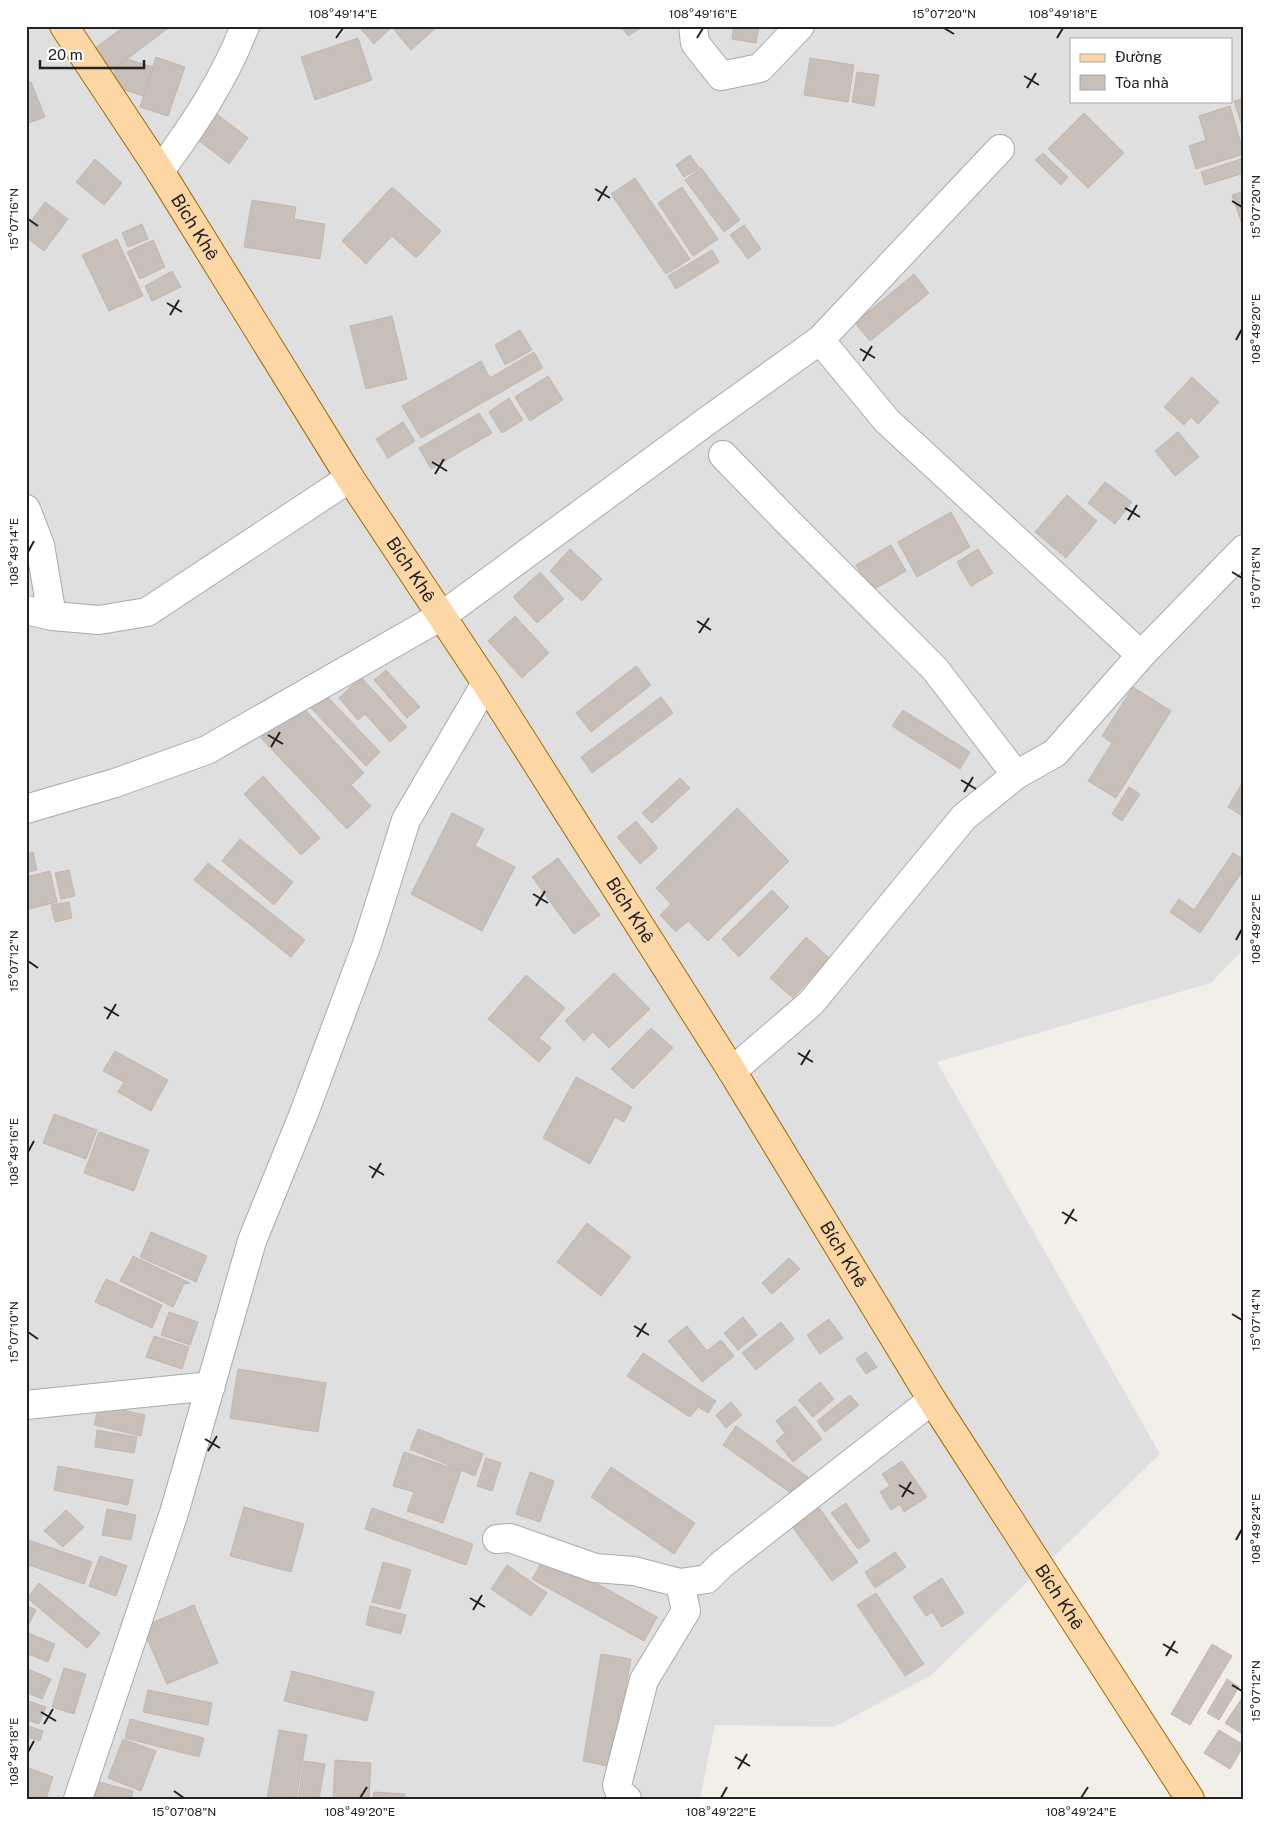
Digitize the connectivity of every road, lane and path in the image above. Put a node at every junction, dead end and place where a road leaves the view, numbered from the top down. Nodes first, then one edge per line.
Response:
1 (64, 26) edge
2 (245, 26) edge
3 (693, 26) edge
4 (800, 26) edge
5 (1000, 149) dead end
6 (160, 172) junction
7 (820, 340) junction
8 (723, 455) dead end
9 (350, 478) junction
10 (26, 510) edge
11 (1244, 549) edge
12 (39, 613) edge
13 (443, 615) junction
14 (1142, 655) junction
15 (486, 683) junction
16 (1016, 775) junction
17 (26, 809) edge
18 (732, 1071) junction
19 (211, 1386) junction
20 (932, 1400) junction
21 (26, 1405) edge
22 (497, 1539) dead end
23 (680, 1584) junction
24 (78, 1799) edge
25 (627, 1799) edge
26 (1190, 1799) edge

1 - 6 main road, Bích Khê
2 - 6 street
3 - 4 street
5 - 7 street
6 - 9 main road, Bích Khê
7 - 13 street
7 - 14 street
8 - 16 street
9 - 12 street
9 - 13 main road, Bích Khê
10 - 12 street
11 - 14 street
13 - 15 main road, Bích Khê
13 - 17 street
14 - 16 street
15 - 18 main road, Bích Khê
15 - 19 street
16 - 18 street
18 - 20 main road, Bích Khê
19 - 21 street
19 - 24 street
20 - 23 street
20 - 26 main road, Bích Khê
22 - 23 street
23 - 25 street

